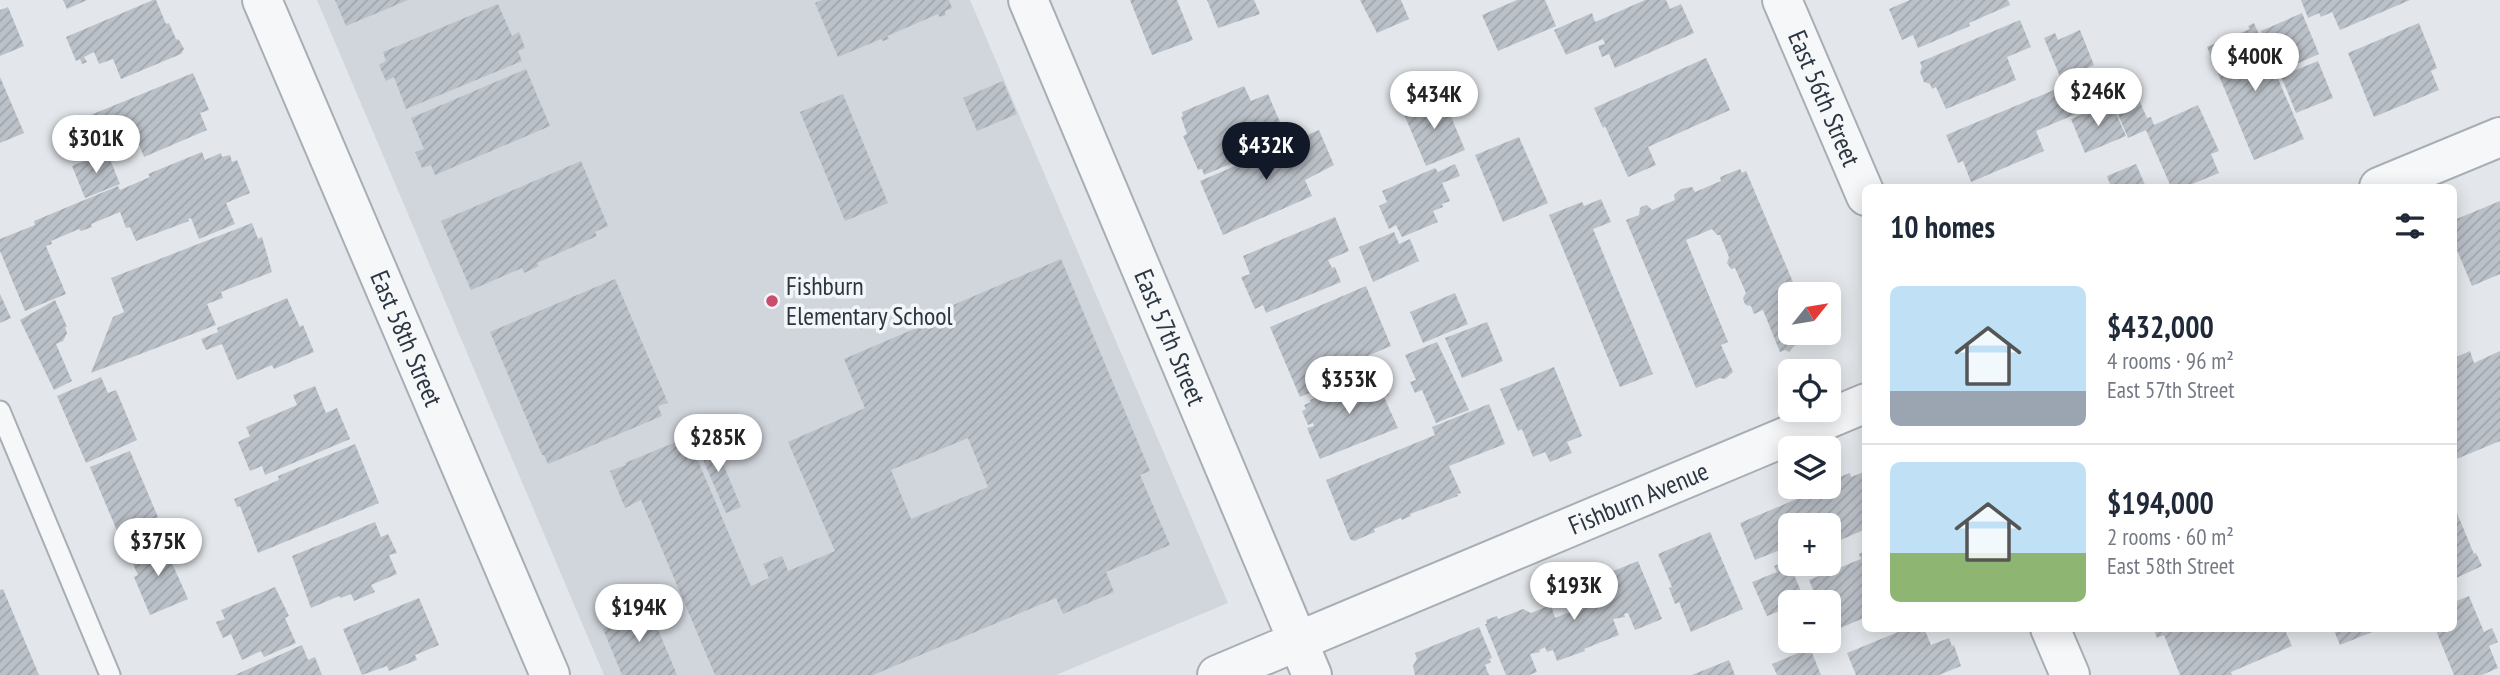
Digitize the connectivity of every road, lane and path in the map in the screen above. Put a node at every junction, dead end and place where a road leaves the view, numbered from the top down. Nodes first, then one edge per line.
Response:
1 (262, 0) edge
2 (1028, 0) edge
3 (1782, 0) edge
4 (2500, 137) edge
5 (2386, 184) edge
6 (1862, 186) edge
7 (1862, 405) edge
8 (0, 411) edge
9 (2052, 632) edge
10 (1304, 658) edge
11 (110, 675) edge
12 (551, 675) edge
13 (1217, 675) edge
14 (2070, 675) edge

1 - 12 street, East 58th Street
2 - 10 street, East 57th Street
3 - 6 street, East 56th Street
4 - 5 street
7 - 10 street, Fishburn Avenue
8 - 11 lane
9 - 14 street
10 - 13 street, Fishburn Avenue

